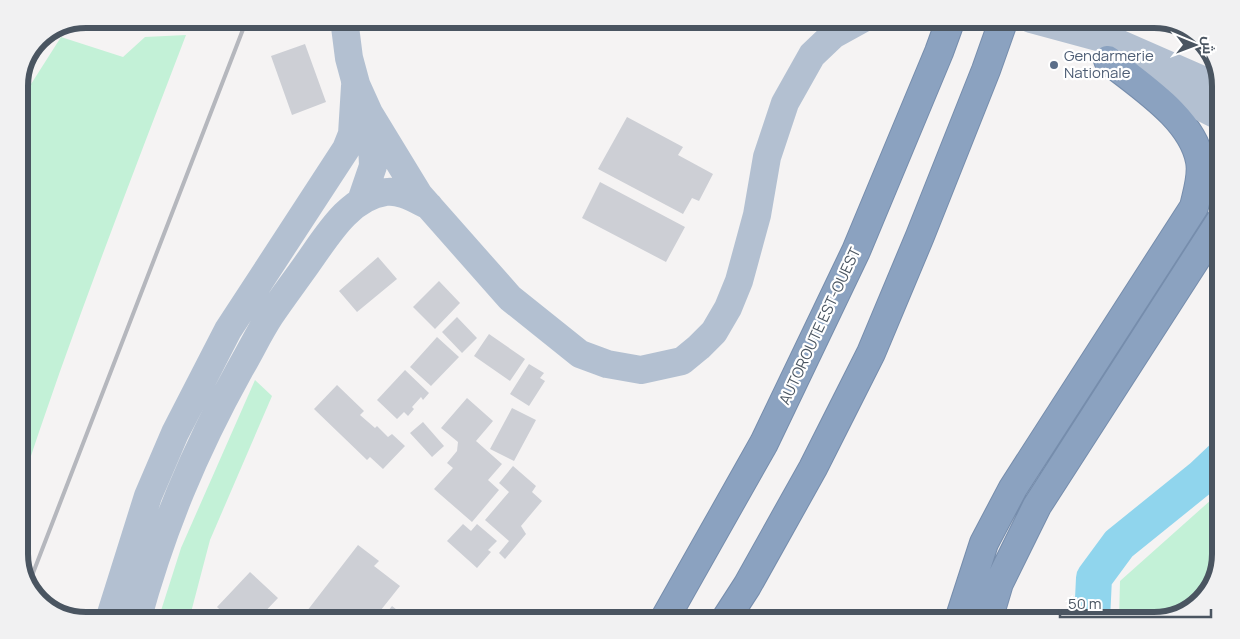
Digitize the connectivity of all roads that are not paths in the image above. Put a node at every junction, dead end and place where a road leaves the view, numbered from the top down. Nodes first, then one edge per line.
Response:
1 (345, 27) edge
2 (848, 27) edge
3 (948, 27) edge
4 (1001, 27) edge
5 (1049, 27) edge
6 (1060, 27) edge
7 (1108, 60) junction
8 (356, 82) junction
9 (1212, 84) edge
10 (1212, 112) edge
11 (373, 166) junction
12 (410, 180) junction
13 (1212, 186) edge
14 (361, 201) junction
15 (429, 206) junction
16 (1194, 207) junction
17 (302, 216) junction
18 (1212, 234) edge
19 (701, 557) junction
20 (747, 586) junction
21 (112, 612) edge
22 (139, 612) edge
23 (657, 612) edge
24 (669, 612) edge
25 (730, 612) edge
26 (733, 612) edge
27 (961, 612) edge
28 (990, 612) edge

1 - 8 main road
2 - 15 main road
3 - 19 highway, AUTOROUTE EST-OUEST
4 - 20 highway
5 - 7 main road
6 - 9 main road
7 - 10 main road
7 - 16 highway
8 - 11 main road
8 - 12 main road
8 - 17 main road
11 - 12 main road
11 - 14 main road
11 - 17 main road
12 - 15 main road
13 - 16 highway
14 - 15 main road
14 - 22 main road
16 - 27 highway
17 - 21 main road
18 - 28 highway
19 - 23 highway
19 - 24 highway, AUTOROUTE EST-OUEST
20 - 25 highway
20 - 26 highway

